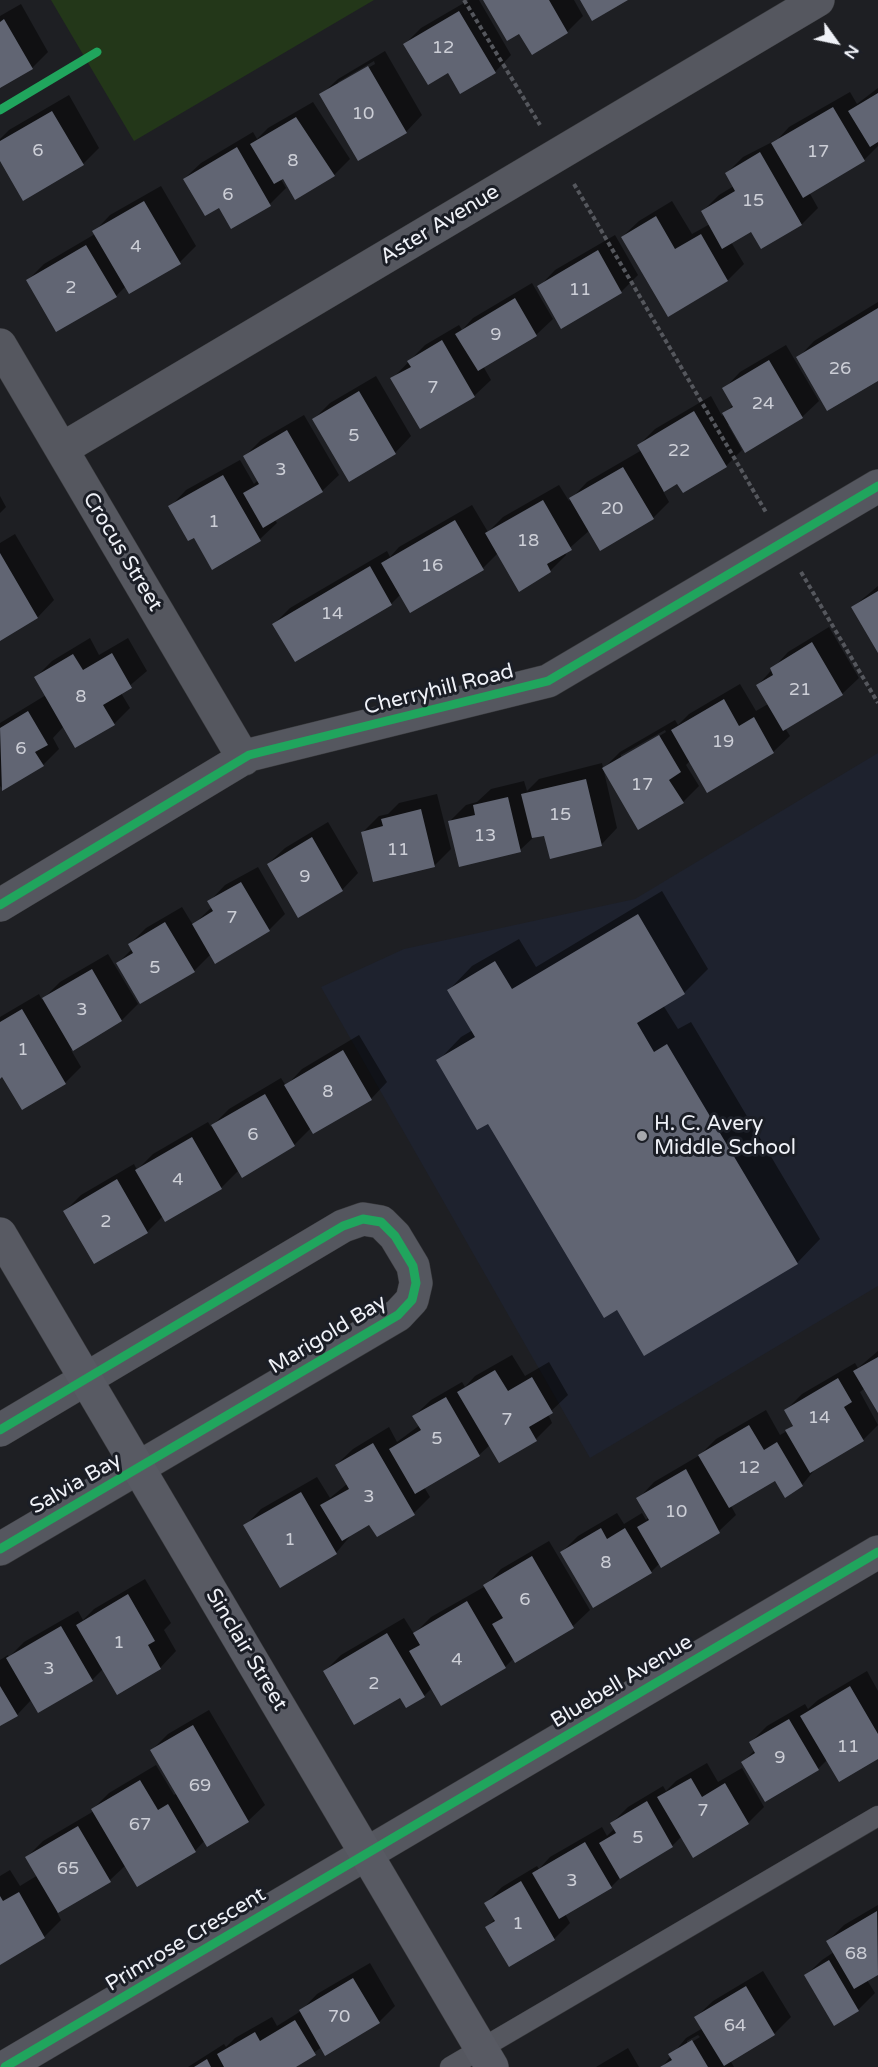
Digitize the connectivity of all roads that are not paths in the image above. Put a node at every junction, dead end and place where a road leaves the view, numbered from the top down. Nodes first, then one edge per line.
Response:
1 (818, 0) edge
2 (0, 345) edge
3 (62, 449) junction
4 (878, 486) edge
5 (244, 759) junction
6 (0, 905) edge
7 (0, 1234) edge
8 (86, 1380) junction
9 (0, 1430) edge
10 (138, 1468) junction
11 (0, 1549) edge
12 (878, 1552) edge
13 (878, 1816) edge
14 (375, 1849) junction
15 (487, 2058) edge
16 (5, 2067) edge
17 (450, 2067) edge

1 - 3 street, Aster Avenue
2 - 3 street, Crocus Street
3 - 5 street, Crocus Street
4 - 5 street, Cherryhill Road
5 - 6 street, Cherryhill Road
7 - 8 street, Sinclair Street
8 - 9 street
8 - 10 street, Sinclair Street
8 - 10 street, Marigold Bay
10 - 11 street, Salvia Bay
10 - 14 street, Sinclair Street
12 - 14 street, Bluebell Avenue
13 - 15 lane
14 - 15 street, Sinclair Street
14 - 16 street, Primrose Crescent
15 - 17 lane

